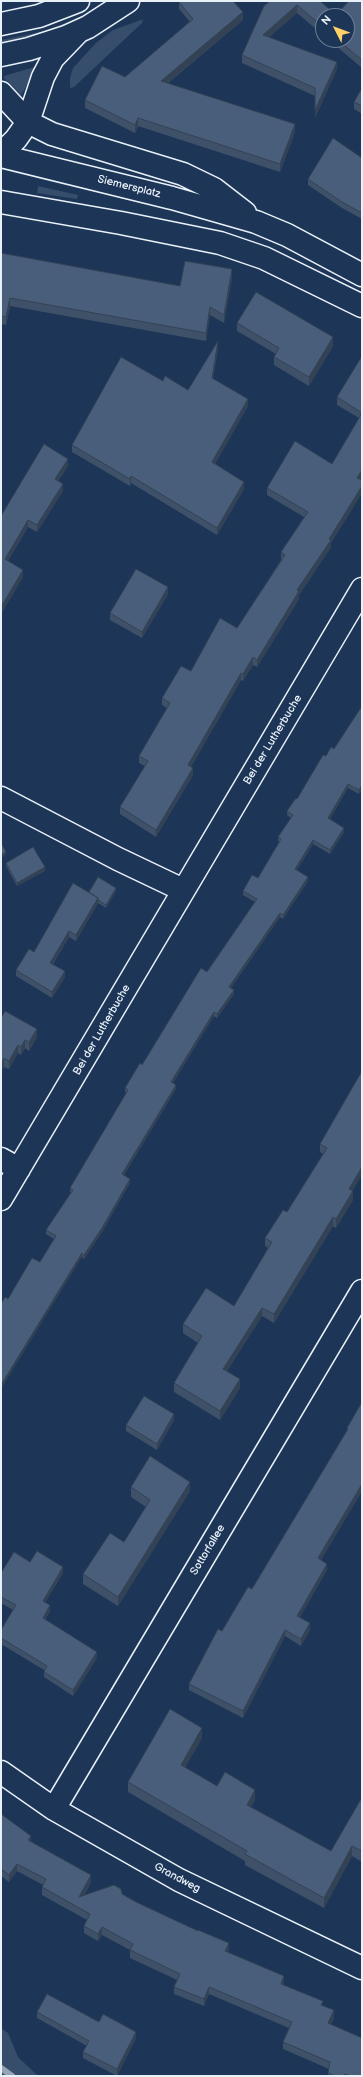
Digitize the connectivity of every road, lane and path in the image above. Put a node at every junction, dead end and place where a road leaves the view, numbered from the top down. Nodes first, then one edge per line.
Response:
1 (78, 1) edge
2 (128, 1) edge
3 (1, 24) edge
4 (79, 31) junction
5 (1, 55) edge
6 (1, 93) edge
7 (28, 122) junction
8 (1, 155) edge
9 (1, 202) edge
10 (256, 222) junction
11 (362, 275) edge
12 (362, 306) edge
13 (362, 589) edge
14 (1, 798) edge
15 (183, 890) junction
16 (10, 1164) edge
17 (1, 1199) edge
18 (362, 1291) edge
19 (1, 1772) edge
20 (54, 1810) junction
21 (362, 1968) edge

1 - 3 street
2 - 4 street
4 - 5 street
4 - 7 street
6 - 7 street
7 - 8 street
7 - 10 street
8 - 10 street, Siemersplatz
9 - 12 street
10 - 11 street
13 - 15 street, Bei der Lutherbuche
14 - 15 street
15 - 16 street, Bei der Lutherbuche
16 - 17 street, Bei der Lutherbuche
18 - 20 street, Sottorfallee
19 - 20 street, Grandweg
20 - 21 street, Grandweg

